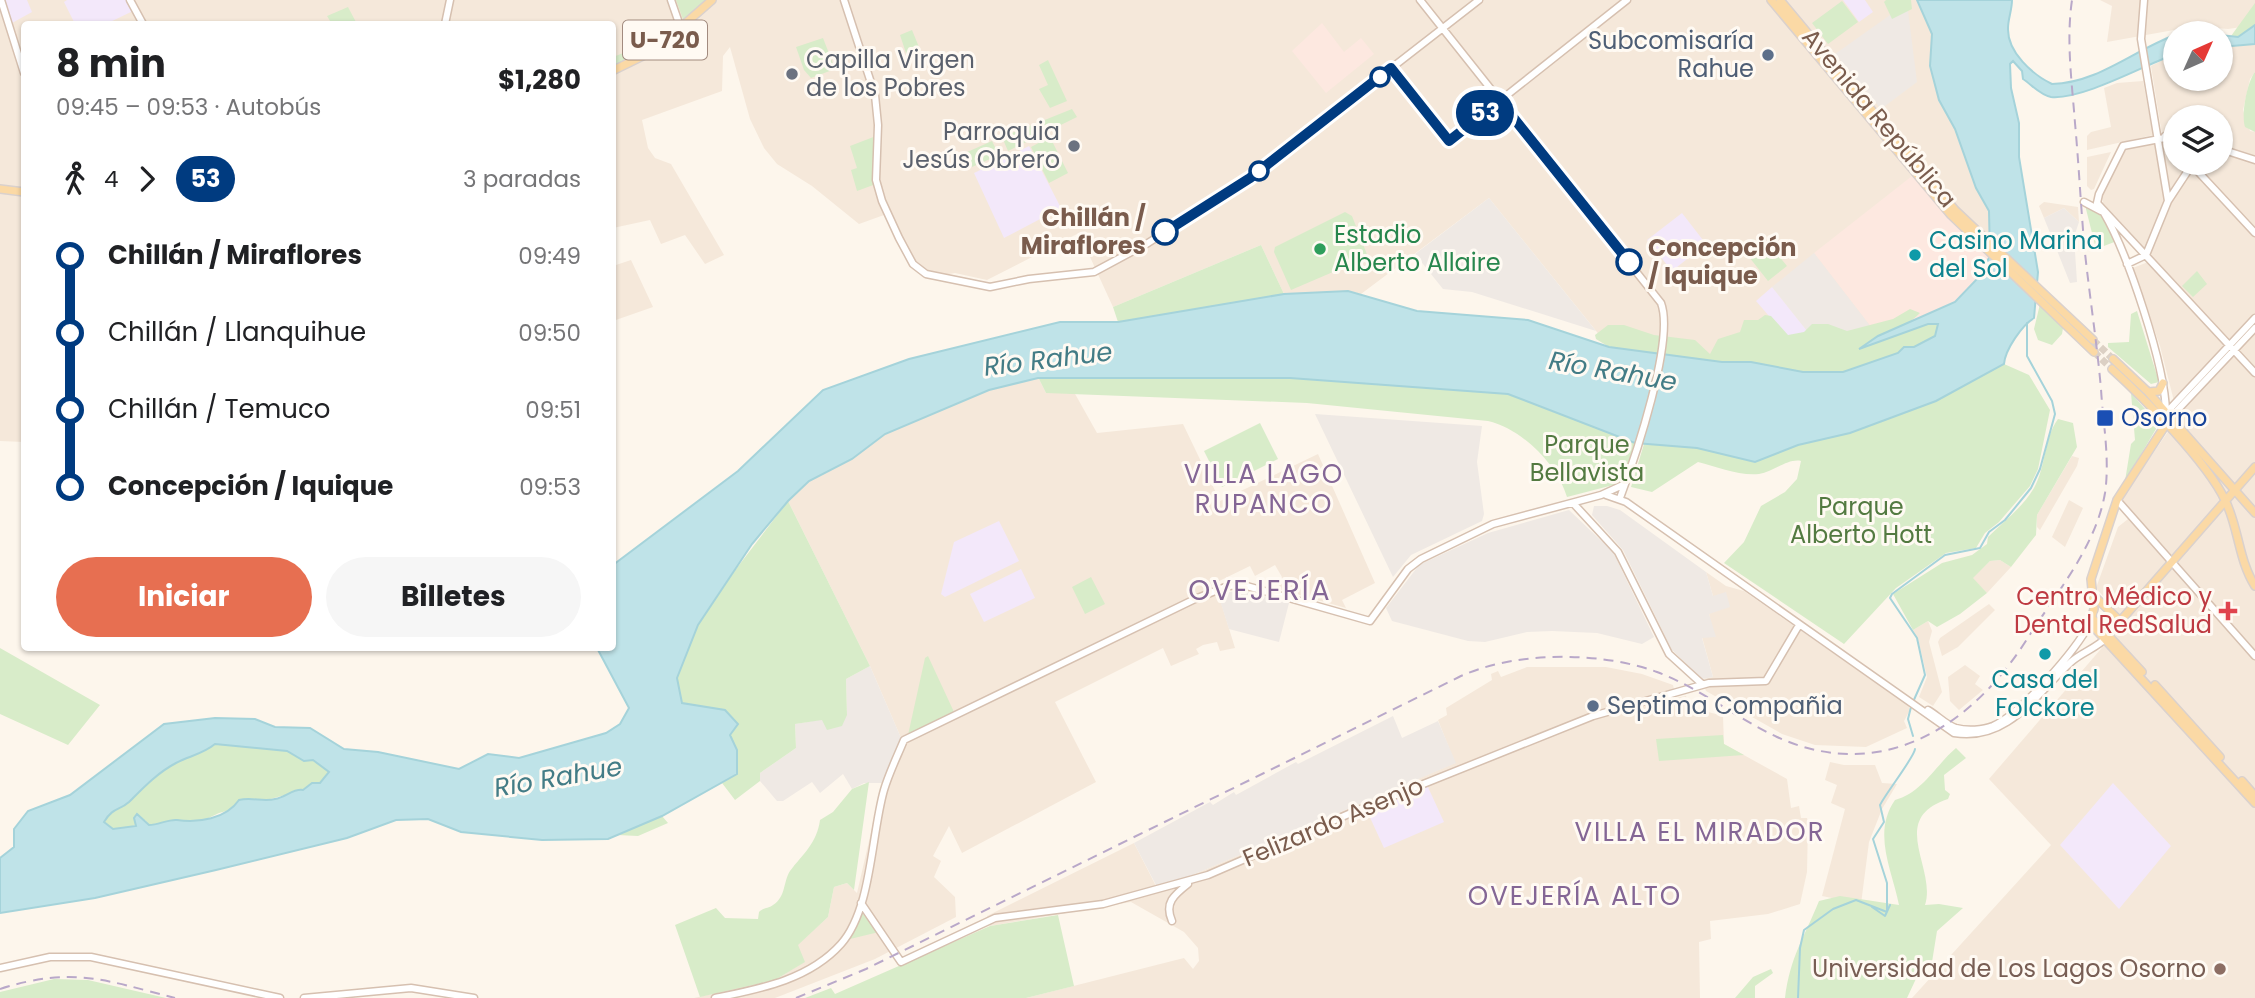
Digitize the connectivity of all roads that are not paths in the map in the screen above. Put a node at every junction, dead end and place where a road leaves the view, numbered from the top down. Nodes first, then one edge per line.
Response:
1 (1, 0) edge
2 (130, 0) edge
3 (450, 0) edge
4 (671, 0) edge
5 (712, 0) edge
6 (844, 0) edge
7 (1420, 0) edge
8 (1479, 0) edge
9 (1627, 0) edge
10 (1771, 0) edge
11 (1780, 0) edge
12 (2144, 0) edge
13 (141, 21) edge
14 (446, 21) edge
15 (680, 26) junction
16 (1442, 28) junction
17 (1800, 29) junction
18 (21, 63) edge
19 (1391, 68) junction
20 (616, 69) edge
21 (1500, 101) junction
22 (2162, 136) junction
23 (2233, 153) edge
24 (2255, 160) edge
25 (2184, 175) edge
26 (2203, 175) edge
27 (2101, 188) junction
28 (0, 189) edge
29 (21, 192) edge
30 (2098, 199) junction
31 (2168, 201) junction
32 (2108, 221) junction
33 (2255, 233) edge
34 (2146, 255) junction
35 (2127, 264) junction
36 (2041, 295) junction
37 (2255, 318) edge
38 (2255, 328) edge
39 (2093, 340) tunnel mouth
40 (2232, 347) junction
41 (2094, 352) tunnel mouth
42 (2113, 359) tunnel mouth
43 (2112, 369) tunnel mouth
44 (2255, 373) edge
45 (2163, 383) junction
46 (2148, 392) junction
47 (2167, 418) junction
48 (2255, 467) edge
49 (1625, 484) junction
50 (2235, 491) junction
51 (1601, 495) junction
52 (1620, 498) junction
53 (2117, 500) junction
54 (2226, 501) junction
55 (1573, 503) junction
56 (2255, 513) edge
57 (2171, 563) junction
58 (2255, 586) edge
59 (2093, 594) junction
60 (2094, 609) junction
61 (2091, 621) junction
62 (2120, 621) junction
63 (1800, 625) junction
64 (2106, 637) junction
65 (2255, 656) edge
66 (1702, 684) junction
67 (2026, 702) junction
68 (2255, 796) edge
69 (2255, 803) edge
70 (1192, 881) junction
71 (861, 903) junction
72 (1172, 921) dead end
73 (0, 968) edge
74 (280, 998) edge
75 (304, 998) edge
76 (474, 998) edge
77 (715, 998) edge

1 - 18 street
2 - 13 street
3 - 14 street
4 - 15 street
5 - 15 main road, U-720
6 - 19 street
7 - 16 street
8 - 16 street
9 - 21 street
10 - 17 main road, Avenida República
11 - 17 main road, Avenida República
12 - 22 street
15 - 20 main road, U-720
16 - 19 street
16 - 21 street
17 - 36 main road, Avenida República
19 - 21 street
21 - 49 street
22 - 27 street
22 - 31 street
23 - 24 street
25 - 31 street
26 - 33 street
27 - 30 street
27 - 32 street
28 - 29 main road
30 - 32 street
30 - 34 street
31 - 34 street
32 - 35 street
34 - 35 street
34 - 40 street
35 - 45 street
36 - 39 main road
36 - 41 main road
37 - 40 street
38 - 40 street
40 - 44 street
40 - 47 street
42 - 46 main road
43 - 47 main road
45 - 46 main road
45 - 47 street
46 - 47 main road
47 - 50 main road
47 - 53 main road
47 - 54 main road
48 - 50 main road
49 - 51 street
49 - 52 street
50 - 54 main road
50 - 56 main road
51 - 52 street
51 - 55 street
52 - 63 street
53 - 57 street
53 - 59 main road
54 - 57 main road
54 - 58 main road
55 - 66 street
55 - 71 street
57 - 62 main road
57 - 65 street
59 - 60 main road
59 - 62 main road
60 - 61 main road
60 - 64 main road
61 - 64 main road
61 - 67 street
62 - 64 main road
63 - 66 street, Felizardo Asenjo
63 - 67 street
64 - 67 street
64 - 68 main road
64 - 69 main road
66 - 70 street, Felizardo Asenjo
70 - 71 street, Felizardo Asenjo
70 - 72 street
71 - 77 street
73 - 74 street
75 - 76 street

